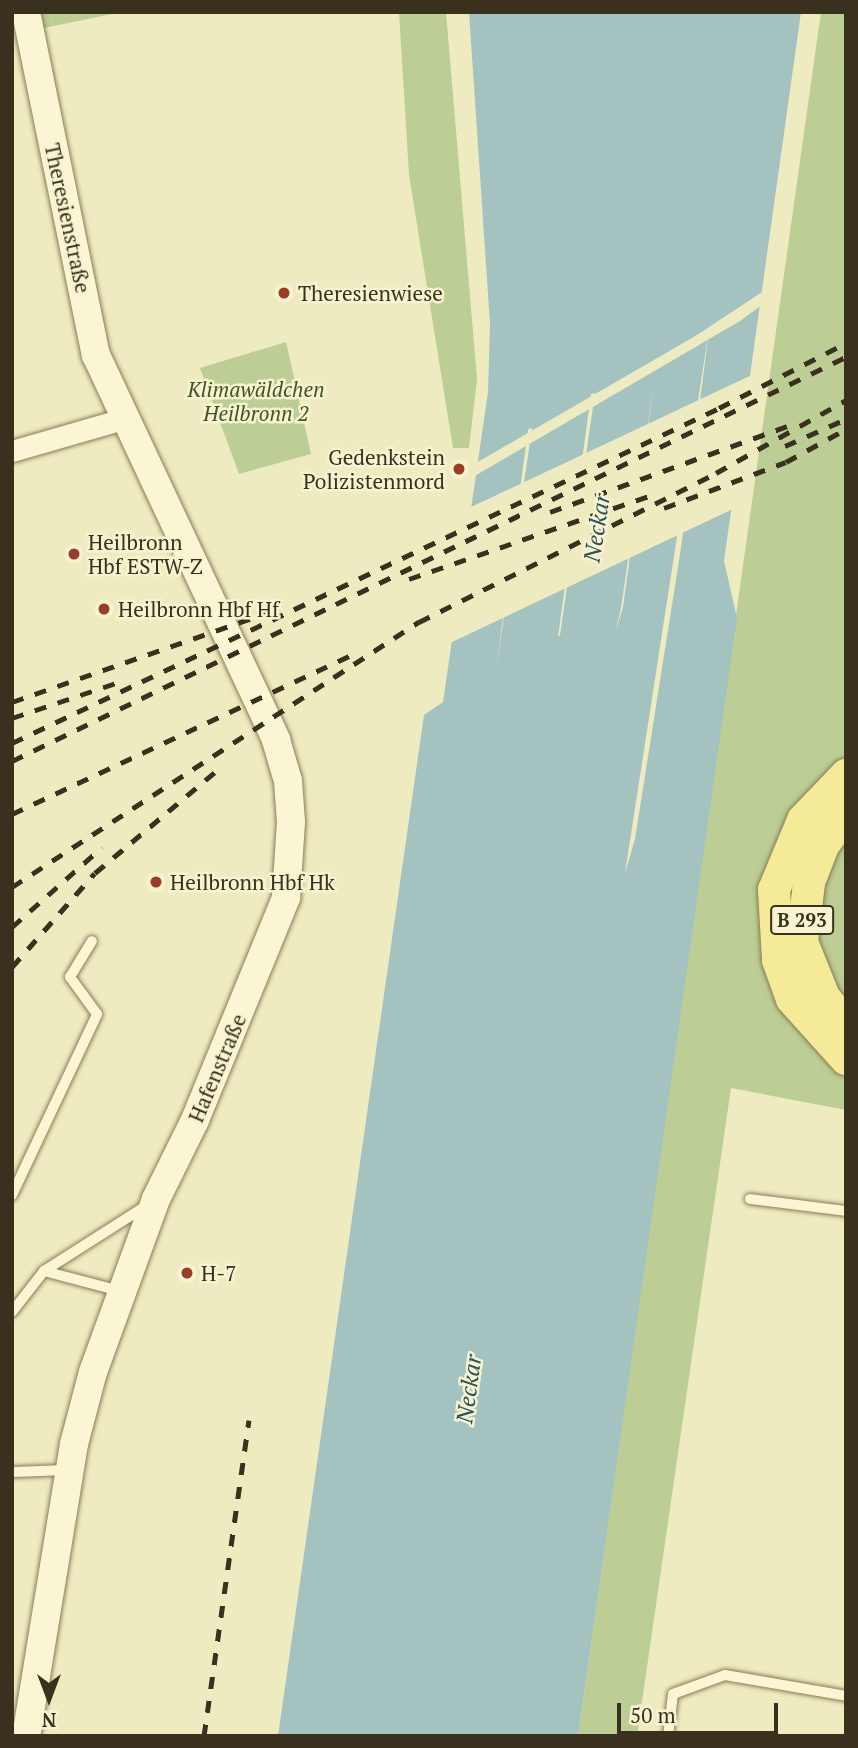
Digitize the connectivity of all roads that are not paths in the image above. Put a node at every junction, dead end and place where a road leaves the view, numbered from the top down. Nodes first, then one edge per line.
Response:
1 (26, 12) edge
2 (123, 419) junction
3 (12, 451) edge
4 (846, 775) edge
5 (846, 814) edge
6 (92, 941) dead end
7 (846, 1024) edge
8 (846, 1059) edge
9 (12, 1195) edge
10 (156, 1199) junction
11 (750, 1199) dead end
12 (846, 1211) edge
13 (44, 1271) junction
14 (120, 1291) junction
15 (12, 1311) edge
16 (70, 1470) junction
17 (12, 1472) edge
18 (846, 1696) edge
19 (26, 1736) edge
20 (668, 1736) edge

1 - 2 main road, Theresienstraße
2 - 3 street
2 - 10 main road, Hafenstraße
4 - 8 main road
5 - 7 main road, B 293
6 - 9 lane
10 - 13 lane
10 - 14 main road, Hafenstraße
11 - 12 lane
13 - 14 lane
13 - 15 lane
14 - 16 main road, Hafenstraße
16 - 17 lane
16 - 19 main road, Hafenstraße
18 - 20 lane

